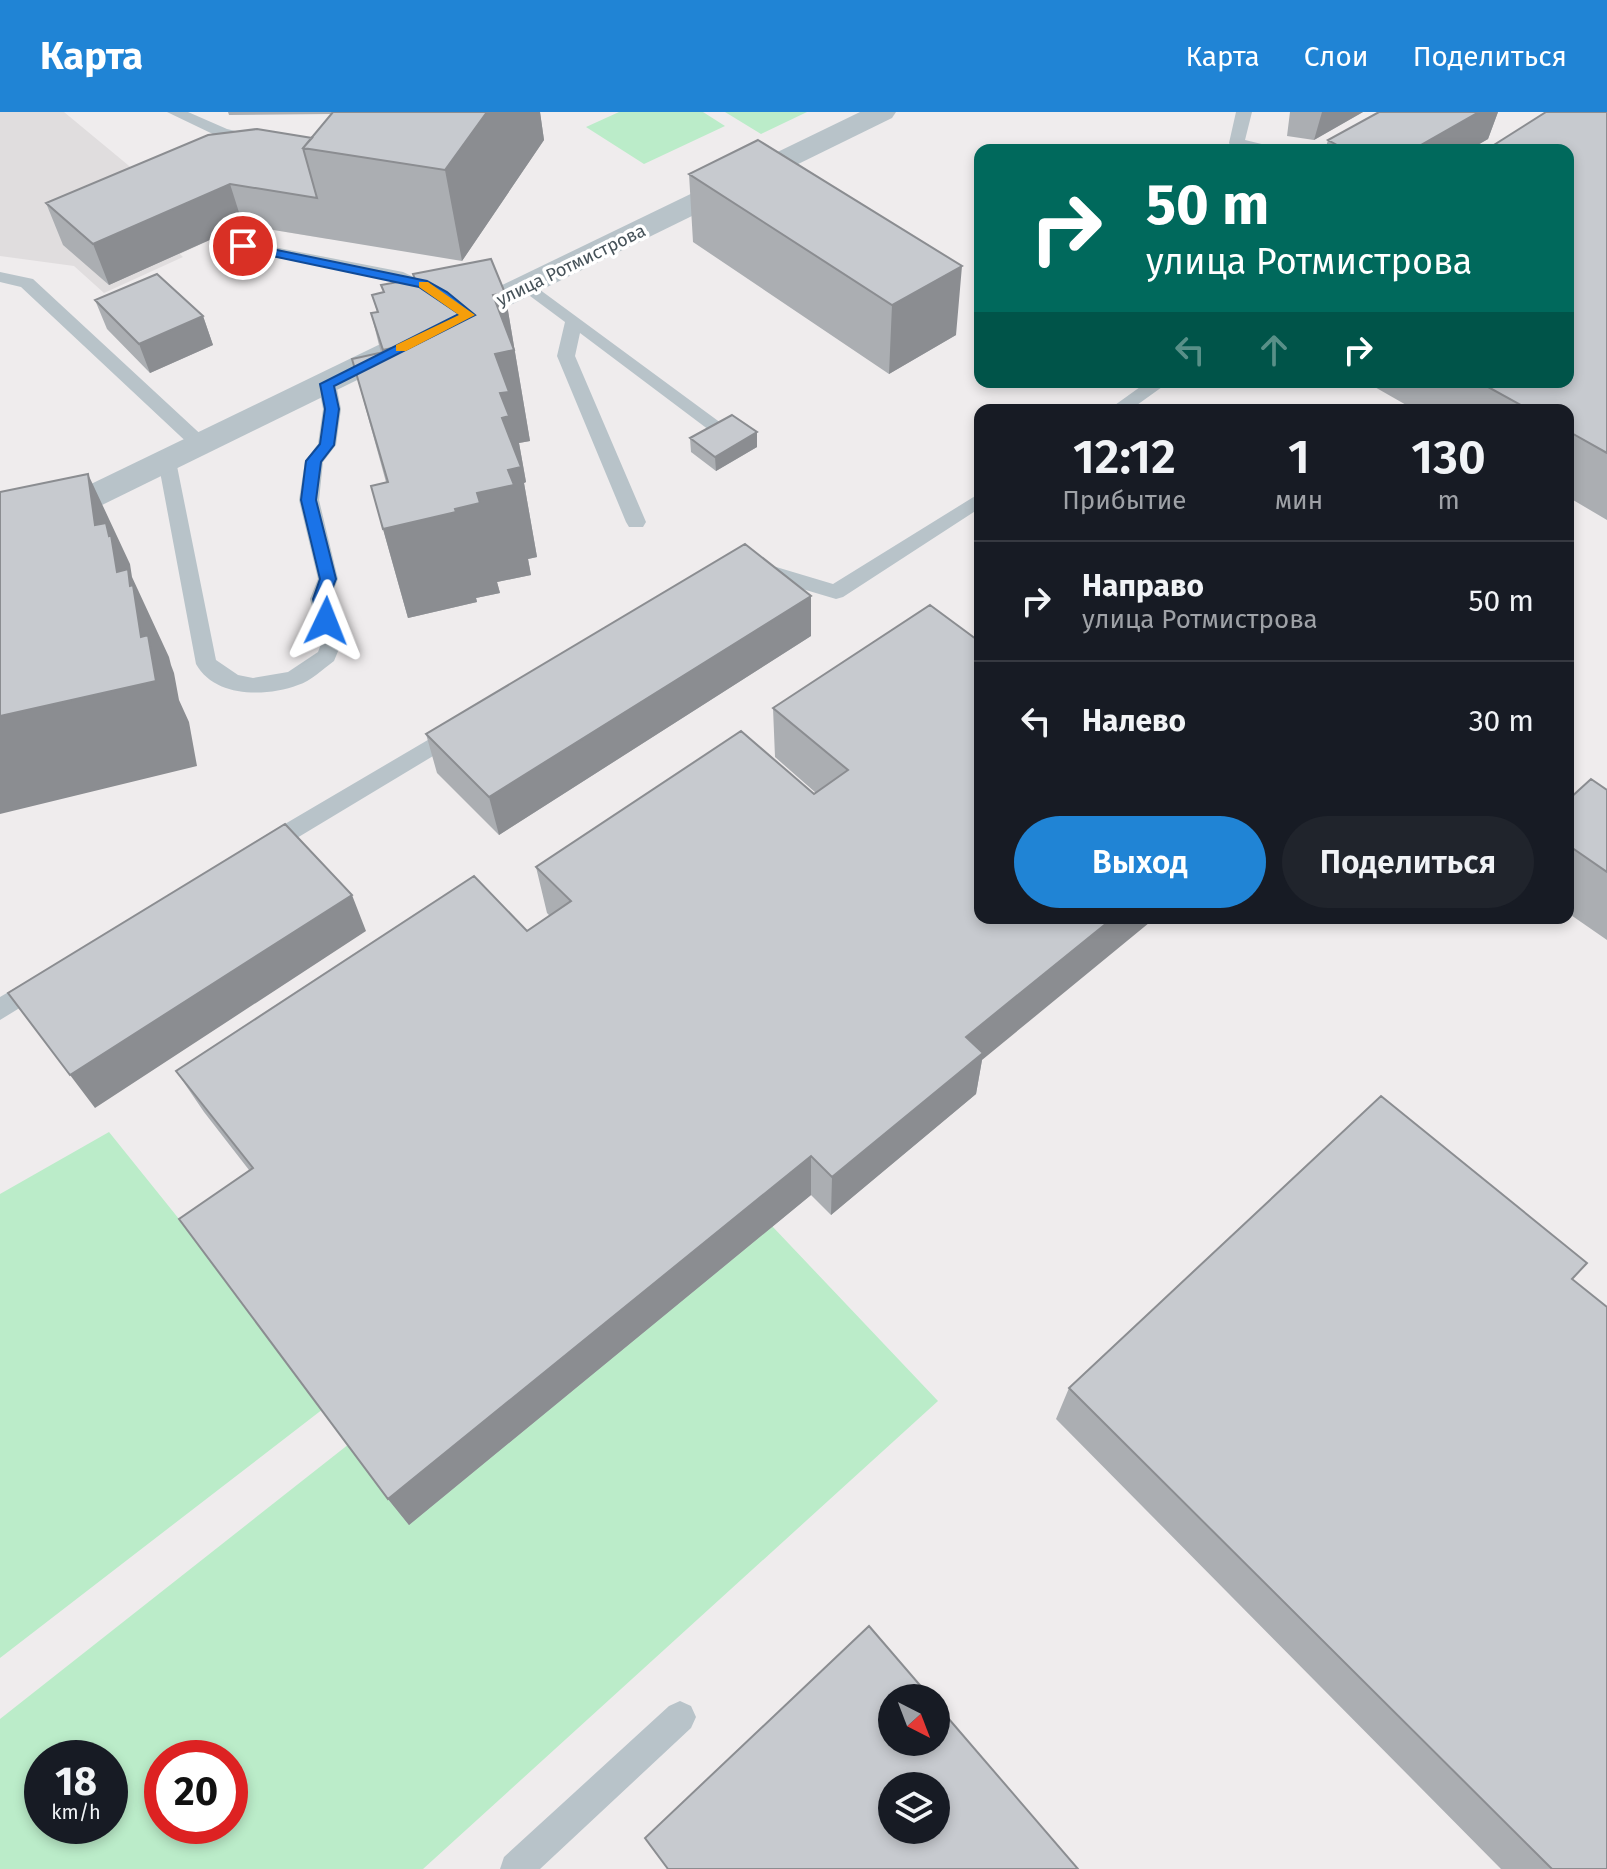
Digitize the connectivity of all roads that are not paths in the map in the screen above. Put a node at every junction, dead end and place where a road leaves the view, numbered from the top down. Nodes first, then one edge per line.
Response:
1 (175, 112) edge
2 (882, 112) edge
3 (1244, 112) edge
4 (276, 142) edge
5 (1241, 144) edge
6 (243, 246) dead end
7 (0, 277) edge
8 (528, 286) junction
9 (468, 315) junction
10 (574, 321) junction
11 (327, 384) junction
12 (1151, 388) edge
13 (1126, 404) edge
14 (716, 426) edge
15 (201, 445) junction
16 (167, 461) junction
17 (974, 503) edge
18 (636, 522) dead end
19 (0, 543) edge
20 (736, 562) edge
21 (479, 718) edge
22 (249, 857) edge
23 (59, 972) edge
24 (0, 1010) edge
25 (680, 1717) dead end
26 (516, 1869) edge

1 - 4 lane
2 - 8 street, улица Ротмистрова
3 - 5 lane
6 - 9 lane
7 - 15 lane
8 - 9 street, улица Ротмистрова
8 - 10 lane
9 - 11 street, улица Ротмистрова
10 - 14 lane
10 - 18 lane
11 - 15 street, улица Ротмистрова
11 - 16 lane
12 - 13 lane
15 - 16 street, улица Ротмистрова
16 - 19 street, улица Ротмистрова
17 - 20 lane
21 - 22 lane
23 - 24 lane
25 - 26 lane

